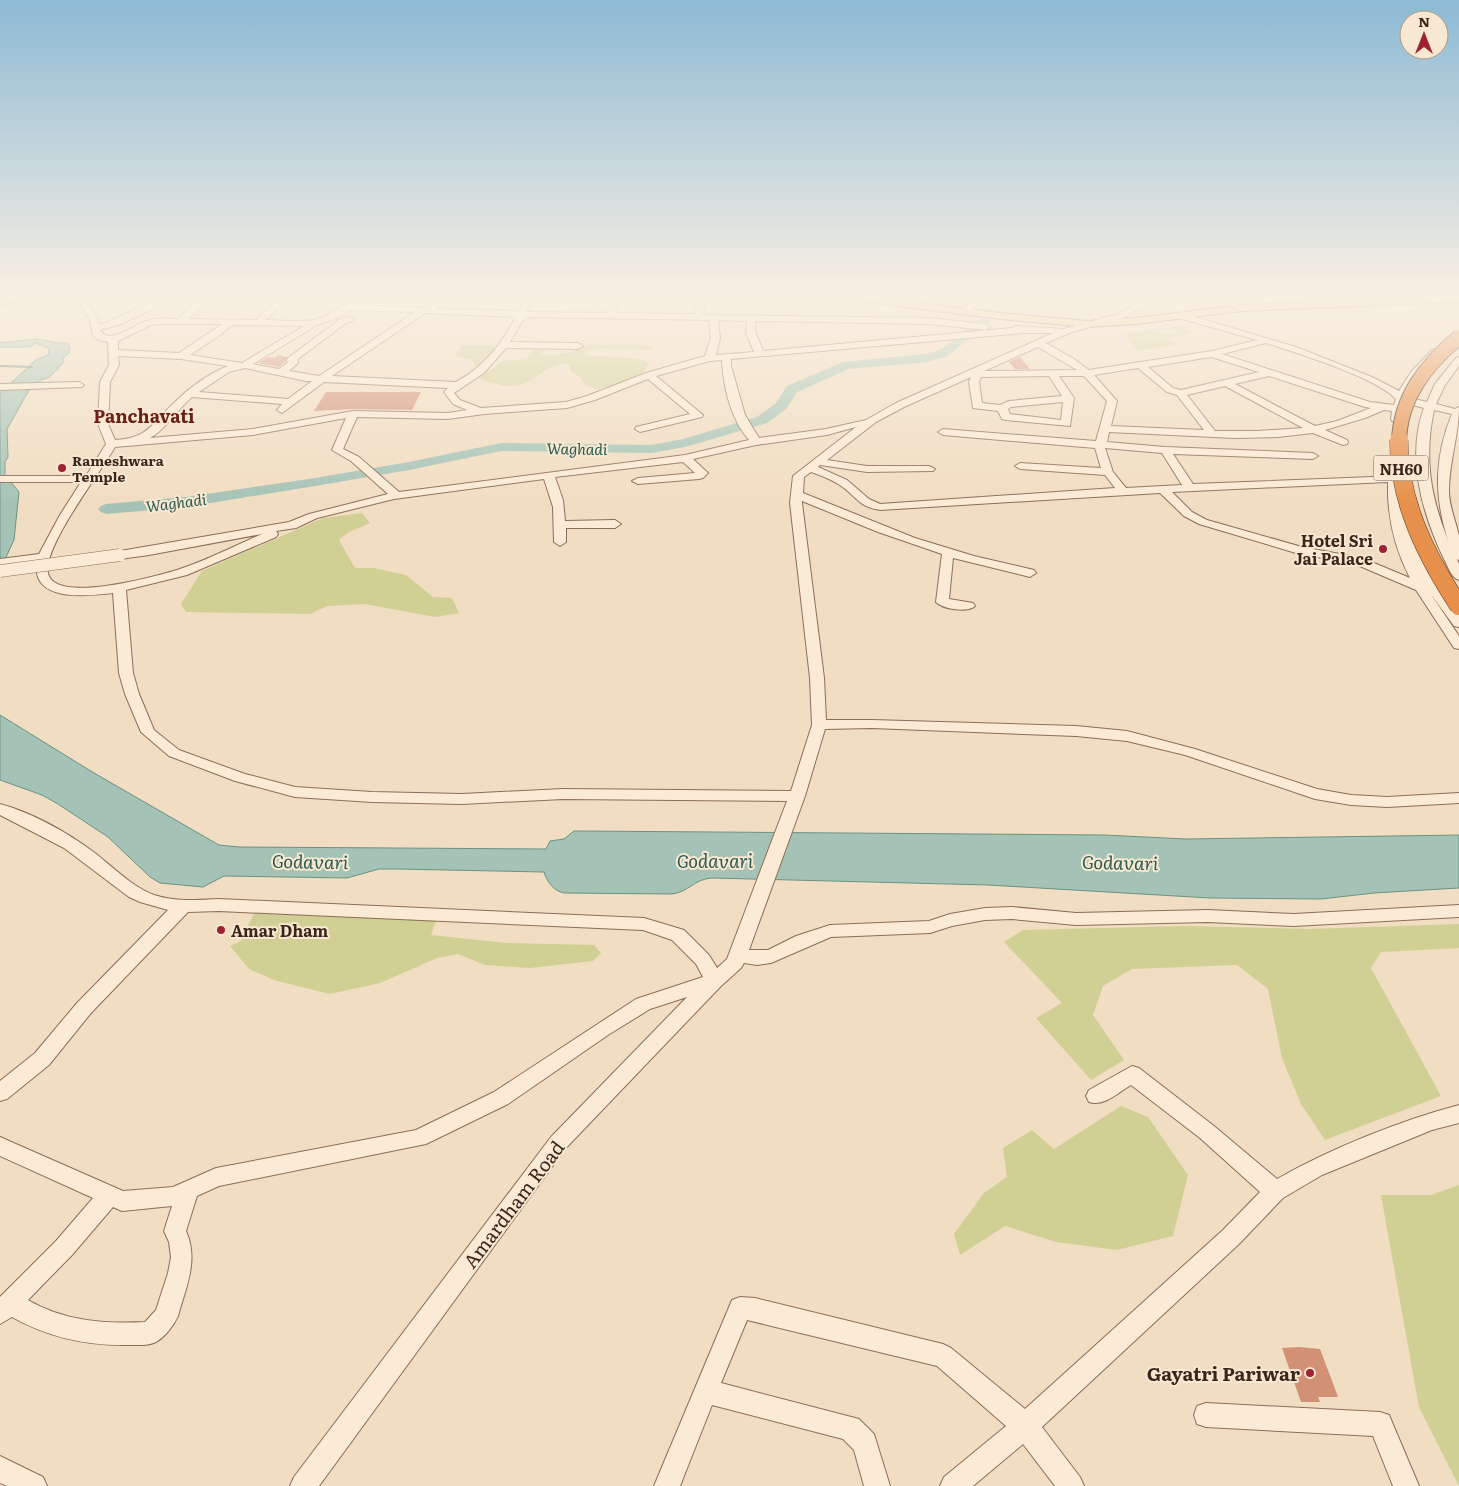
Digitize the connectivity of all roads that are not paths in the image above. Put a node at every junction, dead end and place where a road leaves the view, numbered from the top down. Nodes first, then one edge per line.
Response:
1 (114, 365) edge
2 (241, 365) edge
3 (244, 365) edge
4 (290, 365) edge
5 (342, 365) edge
6 (486, 365) edge
7 (683, 365) edge
8 (726, 365) edge
9 (992, 365) edge
10 (1079, 365) edge
11 (1144, 365) edge
12 (1247, 365) edge
13 (1338, 365) edge
14 (1421, 365) edge
15 (1429, 365) edge
16 (1442, 365) edge
17 (1454, 365) edge
18 (1140, 366) junction
19 (281, 373) junction
20 (1089, 373) junction
21 (1271, 373) junction
22 (973, 374) junction
23 (1051, 374) junction
24 (649, 375) junction
25 (321, 379) junction
26 (1227, 383) junction
27 (79, 385) dead end
28 (456, 385) junction
29 (3, 387) edge
30 (191, 394) junction
31 (1181, 394) junction
32 (1069, 398) junction
33 (290, 402) junction
34 (1399, 404) junction
35 (1429, 406) junction
36 (1382, 407) junction
37 (1002, 408) junction
38 (282, 410) dead end
39 (484, 411) junction
40 (1458, 412) edge
41 (353, 414) junction
42 (872, 420) junction
43 (1016, 420) junction
44 (640, 429) dead end
45 (1105, 429) junction
46 (1315, 430) junction
47 (943, 432) dead end
48 (1212, 434) junction
49 (1013, 437) junction
50 (753, 440) junction
51 (135, 441) junction
52 (1343, 442) dead end
53 (111, 444) junction
54 (1101, 446) junction
55 (1165, 450) junction
56 (1313, 456) dead end
57 (685, 458) junction
58 (814, 465) junction
59 (1020, 466) dead end
60 (930, 469) dead end
61 (1108, 472) junction
62 (548, 475) junction
63 (1394, 478) junction
64 (0, 479) edge
65 (90, 479) junction
66 (638, 481) dead end
67 (1190, 488) junction
68 (1164, 489) junction
69 (1123, 492) junction
70 (796, 494) junction
71 (394, 496) junction
72 (615, 524) dead end
73 (292, 525) junction
74 (560, 525) junction
75 (560, 542) dead end
76 (1457, 543) edge
77 (948, 552) junction
78 (1459, 556) edge
79 (43, 557) junction
80 (2, 565) edge
81 (1030, 572) dead end
82 (1459, 576) edge
83 (119, 588) junction
84 (1420, 588) junction
85 (1459, 588) edge
86 (968, 606) dead end
87 (1459, 606) edge
88 (1459, 623) edge
89 (1459, 645) edge
90 (819, 725) junction
91 (797, 796) junction
92 (1459, 798) edge
93 (0, 809) edge
94 (183, 906) junction
95 (1459, 911) edge
96 (740, 948) junction
97 (714, 981) junction
98 (0, 1093) edge
99 (1096, 1096) dead end
100 (1459, 1114) edge
101 (0, 1146) edge
102 (188, 1190) junction
103 (1275, 1191) junction
104 (109, 1196) junction
105 (5, 1308) edge
106 (705, 1391) junction
107 (1206, 1415) dead end
108 (1026, 1426) junction
109 (0, 1469) edge
110 (34, 1486) edge
111 (303, 1486) edge
112 (667, 1486) edge
113 (877, 1486) edge
114 (953, 1486) edge
115 (1071, 1486) edge
116 (1406, 1486) edge

1 - 53 street
2 - 30 street
3 - 19 street
4 - 19 street
5 - 25 street
6 - 28 street
7 - 24 street
8 - 50 street
9 - 22 street
10 - 20 street
11 - 18 street
12 - 21 street
13 - 34 street
14 - 34 street
15 - 87 highway, NH60, bridge
16 - 85 highway, NH60
17 - 35 street
18 - 20 street
18 - 31 street
19 - 25 street
20 - 23 street
20 - 45 street
21 - 26 street
21 - 36 street
22 - 23 street
22 - 37 street
22 - 42 street
23 - 32 street
24 - 39 street
24 - 44 street
25 - 28 street
25 - 33 street
26 - 31 street
26 - 46 street
27 - 29 street
28 - 39 street
30 - 33 street
30 - 51 street
31 - 48 street
32 - 37 street
32 - 43 street
33 - 38 street
34 - 35 street
34 - 36 street
34 - 63 street
35 - 40 street
35 - 82 street
36 - 46 street
37 - 43 street
39 - 41 street
40 - 76 street
41 - 51 street
41 - 71 street
42 - 50 street
42 - 58 street
43 - 49 street
45 - 48 street
45 - 54 street
46 - 48 street
46 - 52 street
47 - 49 street
49 - 54 street
50 - 57 street
51 - 53 street
53 - 65 street
54 - 55 street
54 - 61 street
55 - 56 street
55 - 67 street
57 - 62 street
57 - 66 street
58 - 60 street
58 - 69 street
58 - 70 street
59 - 61 street
61 - 69 street
62 - 71 street
62 - 74 street
63 - 67 street
63 - 84 street
63 - 88 street
64 - 65 street
65 - 79 street
67 - 68 street
68 - 69 street
68 - 84 street
70 - 77 street
70 - 90 street, Amardham Road
71 - 73 street
72 - 74 street
73 - 80 street, bridge
73 - 83 street
74 - 75 street
76 - 78 street
77 - 81 street
77 - 86 street
79 - 80 street
79 - 83 street
83 - 91 street
84 - 89 street
90 - 91 street, Amardham Road
90 - 92 street
91 - 96 street, Amardham Road
93 - 94 street
94 - 97 street
94 - 98 street
95 - 96 street
96 - 97 street, Amardham Road
97 - 102 street
97 - 111 street, Amardham Road
99 - 103 street
100 - 103 street
101 - 104 street
102 - 104 street
102 - 105 street
103 - 108 street
104 - 105 street
106 - 108 street
106 - 112 street
106 - 113 street
107 - 116 street
108 - 114 street
108 - 115 street
109 - 110 street

